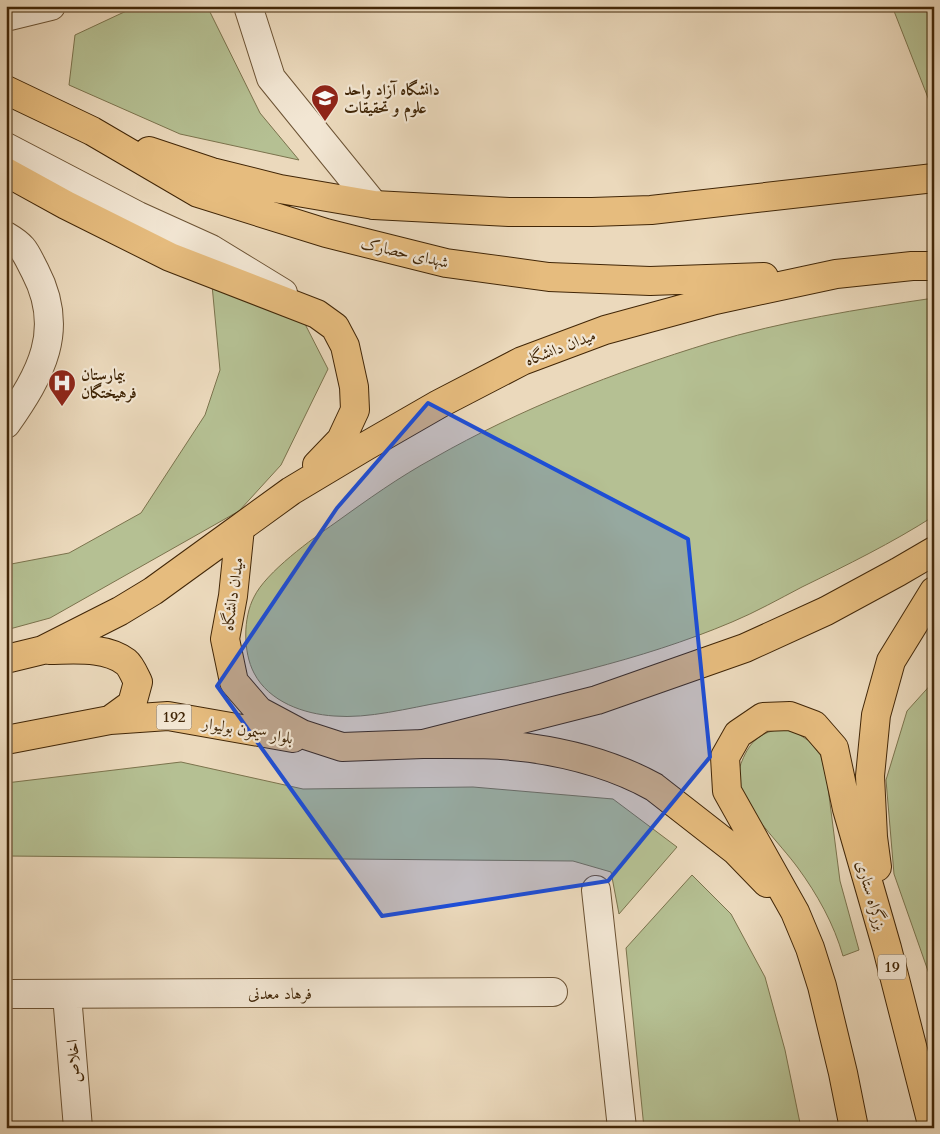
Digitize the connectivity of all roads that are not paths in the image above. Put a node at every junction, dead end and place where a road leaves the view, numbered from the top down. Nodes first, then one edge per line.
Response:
1 (51, 6) edge
2 (248, 6) edge
3 (6, 17) edge
4 (6, 90) edge
5 (92, 131) junction
6 (6, 147) edge
7 (6, 172) edge
8 (934, 178) edge
9 (374, 205) junction
10 (6, 236) edge
11 (934, 266) edge
12 (836, 274) junction
13 (317, 314) junction
14 (6, 424) edge
15 (291, 491) junction
16 (240, 528) junction
17 (934, 551) edge
18 (934, 591) edge
19 (43, 650) junction
20 (6, 659) edge
21 (110, 720) junction
22 (6, 740) edge
23 (423, 744) junction
24 (342, 747) junction
25 (596, 890) dead end
26 (795, 912) junction
27 (887, 948) junction
28 (553, 992) dead end
29 (6, 994) edge
30 (67, 995) junction
31 (78, 1128) edge
32 (622, 1128) edge
33 (854, 1128) edge
34 (933, 1128) edge

1 - 3 street
2 - 9 street
4 - 5 main road, شهدای حصارک
5 - 9 main road
5 - 12 main road, شهدای حصارک
6 - 13 street
7 - 13 main road
8 - 9 main road
10 - 14 street
11 - 12 main road, میدان دانشگاه
12 - 15 main road, میدان دانشگاه
13 - 15 main road
15 - 16 main road, میدان دانشگاه
16 - 19 main road
16 - 24 main road, میدان دانشگاه
17 - 23 main road, میدان دانشگاه
18 - 27 main road
19 - 20 main road
19 - 21 main road
21 - 22 main road, بلوار سیمون بولیوار / 192
21 - 24 main road, بلوار سیمون بولیوار / 192
23 - 24 main road, میدان دانشگاه
23 - 26 main road
25 - 32 street
26 - 27 main road, بزرگراه ستاری / 19
26 - 33 main road
27 - 34 main road, بزرگراه ستاری / 19
28 - 30 street, فرهاد معدنی
29 - 30 street, فرهاد معدنی
30 - 31 street, اخلاص

